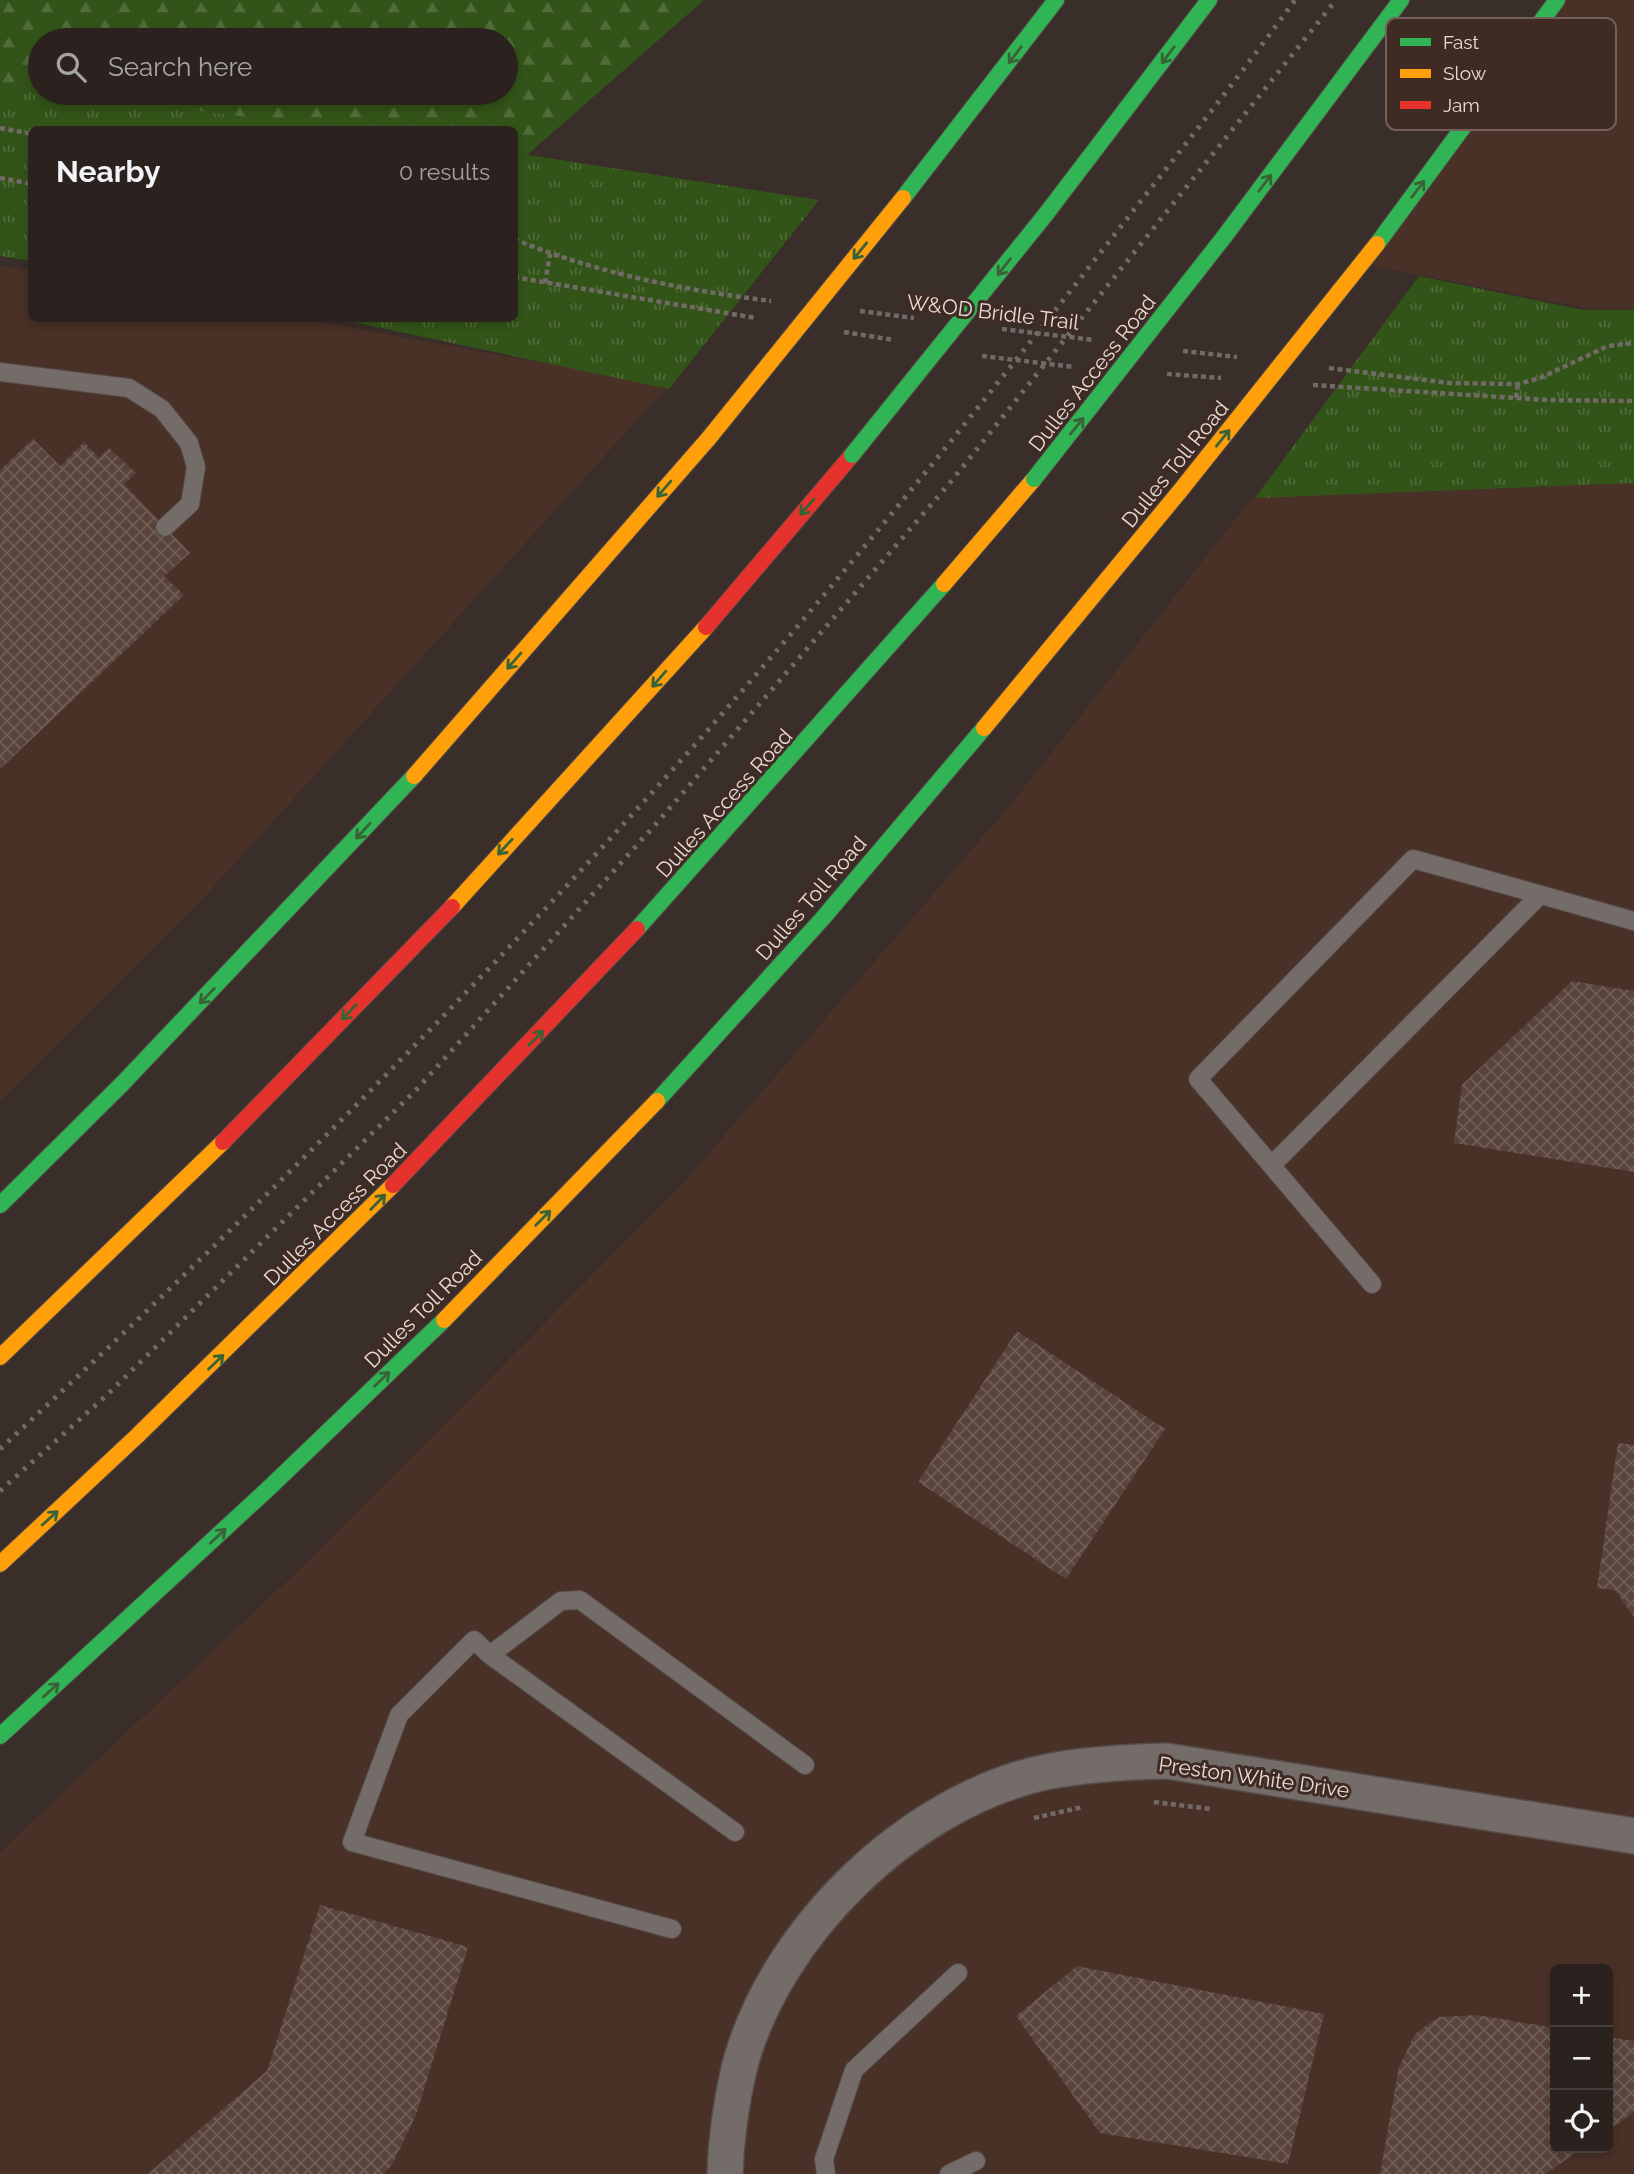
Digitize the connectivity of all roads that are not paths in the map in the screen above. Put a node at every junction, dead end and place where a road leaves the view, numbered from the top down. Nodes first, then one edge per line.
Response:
1 (1056, 0) edge
2 (1209, 0) edge
3 (1401, 0) edge
4 (1556, 0) edge
5 (1388, 18) edge
6 (1543, 18) edge
7 (1386, 20) edge
8 (1461, 130) edge
9 (0, 372) edge
10 (165, 527) dead end
11 (1540, 895) junction
12 (1634, 921) edge
13 (1272, 1165) junction
14 (0, 1205) edge
15 (1373, 1284) dead end
16 (0, 1357) edge
17 (0, 1564) edge
18 (490, 1655) junction
19 (0, 1736) edge
20 (804, 1765) dead end
21 (735, 1832) dead end
22 (1634, 1836) edge
23 (672, 1929) dead end
24 (958, 1973) dead end
25 (976, 2161) dead end
26 (725, 2174) edge
27 (826, 2174) edge
28 (949, 2174) edge

1 -> 14 highway, bridge
2 -> 16 highway, bridge
5 -> 3 highway, Dulles Access Road, bridge
6 -> 4 highway, Dulles Toll Road, bridge
17 -> 7 highway, Dulles Access Road, bridge
19 -> 8 highway, Dulles Toll Road, bridge
9 - 10 lane
11 - 12 lane
11 - 13 lane
11 - 13 lane
13 - 15 lane
18 - 20 lane
18 - 21 lane
18 - 23 lane
22 - 26 street, Preston White Drive
24 - 27 lane
25 - 28 lane

